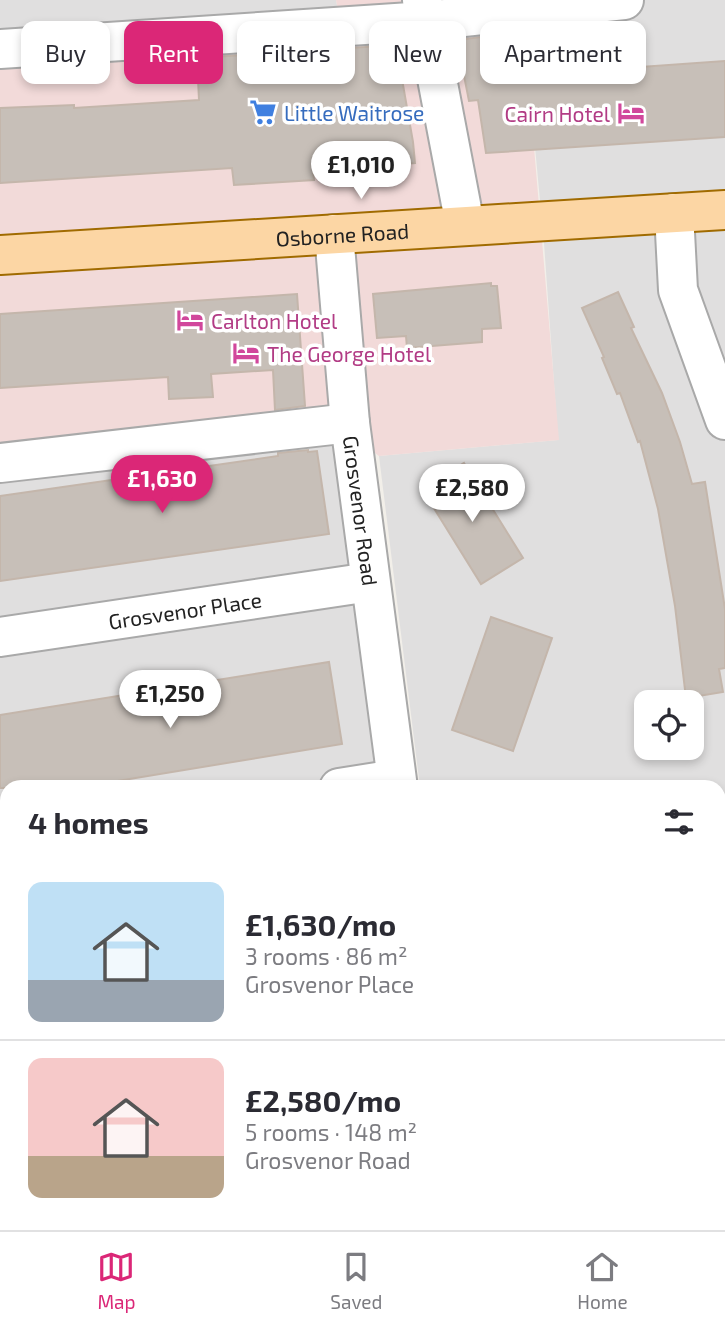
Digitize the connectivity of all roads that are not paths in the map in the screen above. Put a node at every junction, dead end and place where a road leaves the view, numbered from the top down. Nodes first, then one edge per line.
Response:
1 (624, 0) edge
2 (424, 10) edge
3 (0, 49) edge
4 (725, 210) edge
5 (674, 213) junction
6 (465, 225) junction
7 (334, 234) junction
8 (0, 255) edge
9 (725, 420) edge
10 (351, 423) junction
11 (0, 463) edge
12 (370, 582) junction
13 (0, 637) edge
14 (397, 780) edge

1 - 2 street
2 - 3 street
2 - 6 street
4 - 5 main road, Osborne Road
5 - 6 main road, Osborne Road
5 - 9 street
6 - 7 main road, Osborne Road
7 - 8 main road, Osborne Road
7 - 10 street, Grosvenor Road
10 - 11 street
10 - 12 street, Grosvenor Road
12 - 13 street, Grosvenor Place
12 - 14 street, Grosvenor Road

